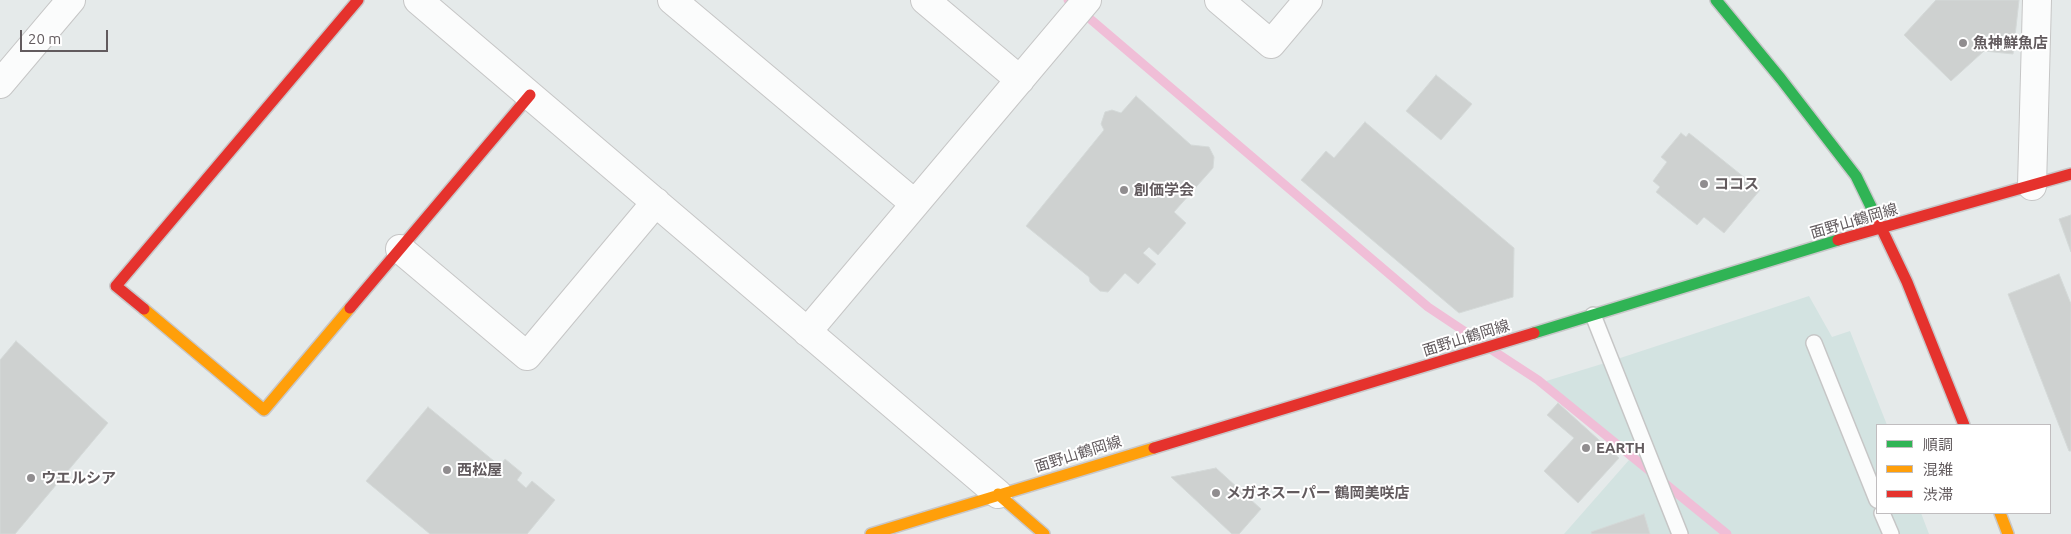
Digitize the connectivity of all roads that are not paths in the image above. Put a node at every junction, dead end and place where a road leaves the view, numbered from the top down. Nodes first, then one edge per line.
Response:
1 (71, 0) edge
2 (358, 0) edge
3 (419, 0) edge
4 (672, 0) edge
5 (925, 0) edge
6 (1087, 0) edge
7 (1219, 0) edge
8 (1308, 0) edge
9 (1716, 0) edge
10 (2037, 0) edge
11 (1020, 80) junction
12 (0, 84) edge
13 (530, 95) junction
14 (2071, 174) edge
15 (2032, 186) junction
16 (656, 202) junction
17 (915, 204) junction
18 (1882, 228) junction
19 (400, 249) junction
20 (1593, 315) junction
21 (807, 332) junction
22 (1814, 343) dead end
23 (1964, 424) edge
24 (998, 494) junction
25 (1876, 498) edge
26 (1882, 514) edge
27 (2000, 514) edge
28 (871, 534) edge
29 (1044, 534) edge
30 (1680, 534) edge
31 (1891, 534) edge
32 (2008, 534) edge

1 - 12 street
2 - 19 street
3 - 13 street
4 - 17 street
5 - 11 street
6 - 11 street
7 - 8 street
9 - 18 street
10 - 15 street
11 - 17 street
13 - 16 street
13 - 19 street
14 - 15 street, 面野山鶴岡線
15 - 18 street, 面野山鶴岡線
16 - 19 street
16 - 21 street
17 - 21 street
18 - 20 street, 面野山鶴岡線
18 - 23 street
20 - 24 street, 面野山鶴岡線
20 - 30 lane
21 - 24 street
22 - 25 lane
24 - 28 street, 面野山鶴岡線
24 - 29 street
26 - 31 lane
27 - 32 street

